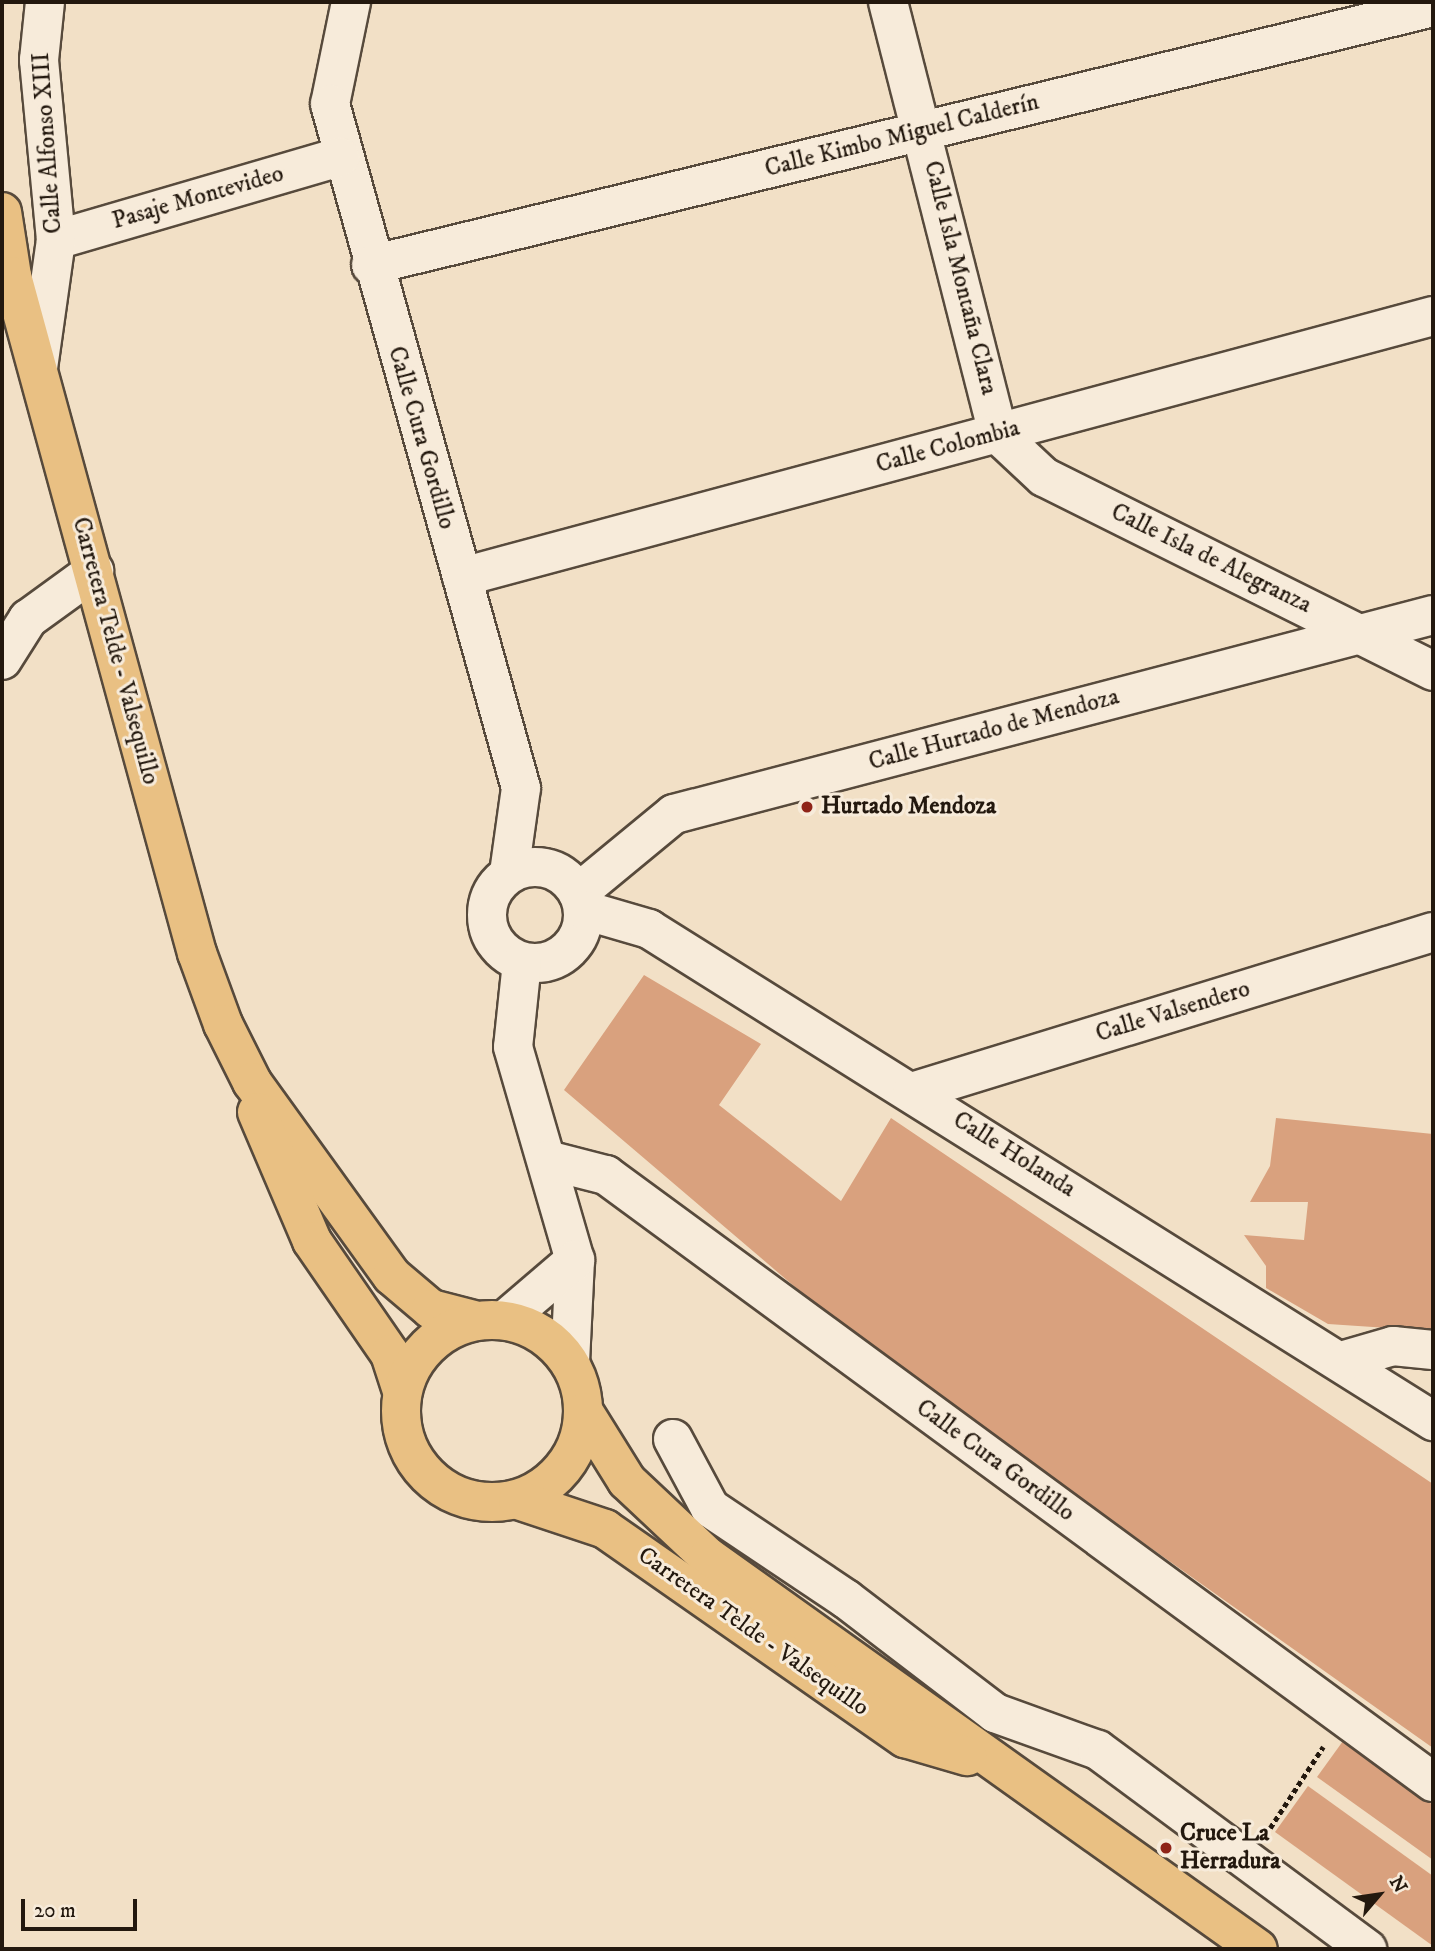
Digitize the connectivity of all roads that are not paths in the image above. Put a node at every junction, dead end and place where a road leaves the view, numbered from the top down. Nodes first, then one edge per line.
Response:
1 (45, 2) edge
2 (351, 2) edge
3 (888, 2) edge
4 (1433, 7) edge
5 (925, 131) junction
6 (340, 157) junction
7 (2, 212) edge
8 (56, 240) junction
9 (371, 265) junction
10 (1433, 316) edge
11 (38, 368) junction
12 (998, 434) junction
13 (94, 571) junction
14 (462, 577) junction
15 (1433, 615) edge
16 (1361, 633) junction
17 (2, 660) edge
18 (1433, 671) edge
19 (509, 873) junction
20 (581, 901) junction
21 (1433, 932) edge
22 (522, 962) junction
23 (251, 1082) junction
24 (912, 1092) junction
25 (547, 1160) junction
26 (575, 1260) junction
27 (490, 1320) junction
28 (1433, 1350) edge
29 (1345, 1360) junction
30 (570, 1363) junction
31 (402, 1391) junction
32 (584, 1412) junction
33 (1433, 1421) edge
34 (673, 1439) dead end
35 (518, 1500) junction
36 (846, 1599) junction
37 (803, 1622) junction
38 (989, 1762) junction
39 (1433, 1782) edge
40 (1258, 1949) edge
41 (1367, 1949) edge

1 - 8 street, Calle Alfonso XIII
2 - 6 street, Calle Cura Gordillo
3 - 5 street, Calle Isla Montaña Clara
4 - 5 street, Calle Kimbo Miguel Calderín
5 - 9 street, Calle Kimbo Miguel Calderín
5 - 12 street, Calle Isla Montaña Clara
6 - 8 street, Pasaje Montevideo
6 - 9 street, Calle Cura Gordillo
7 - 11 main road, Carretera Telde - Valsequillo
8 - 11 street, Calle Alfonso XIII
9 - 14 street, Calle Cura Gordillo
10 - 12 street, Calle Colombia
11 - 13 main road, Carretera Telde - Valsequillo
12 - 14 street, Calle Colombia
12 - 16 street, Calle Isla de Alegranza
13 - 17 street
13 - 23 main road, Carretera Telde - Valsequillo
14 - 19 street, Calle Cura Gordillo
15 - 16 street, Calle Hurtado de Mendoza
16 - 18 street, Calle Isla de Alegranza
16 - 20 street, Calle Hurtado de Mendoza
19 - 20 street
19 - 22 street
20 - 22 street
20 - 24 street, Calle Holanda
21 - 24 street, Calle Valsendero
22 - 25 street
23 - 27 main road, Carretera Telde - Valsequillo
23 - 31 main road, Carretera Telde - Valsequillo
24 - 29 street, Calle Holanda
25 - 26 street
25 - 39 street, Calle Cura Gordillo
26 - 27 street
26 - 30 street
27 - 30 main road
27 - 31 main road
28 - 29 street
29 - 33 street, Calle Holanda
30 - 32 main road
31 - 35 main road
32 - 35 main road
32 - 37 main road, Carretera Telde - Valsequillo
34 - 36 street
35 - 38 main road, Carretera Telde - Valsequillo
36 - 37 street
36 - 41 street
37 - 38 main road, Carretera Telde - Valsequillo
38 - 40 main road, Carretera Telde - Valsequillo

